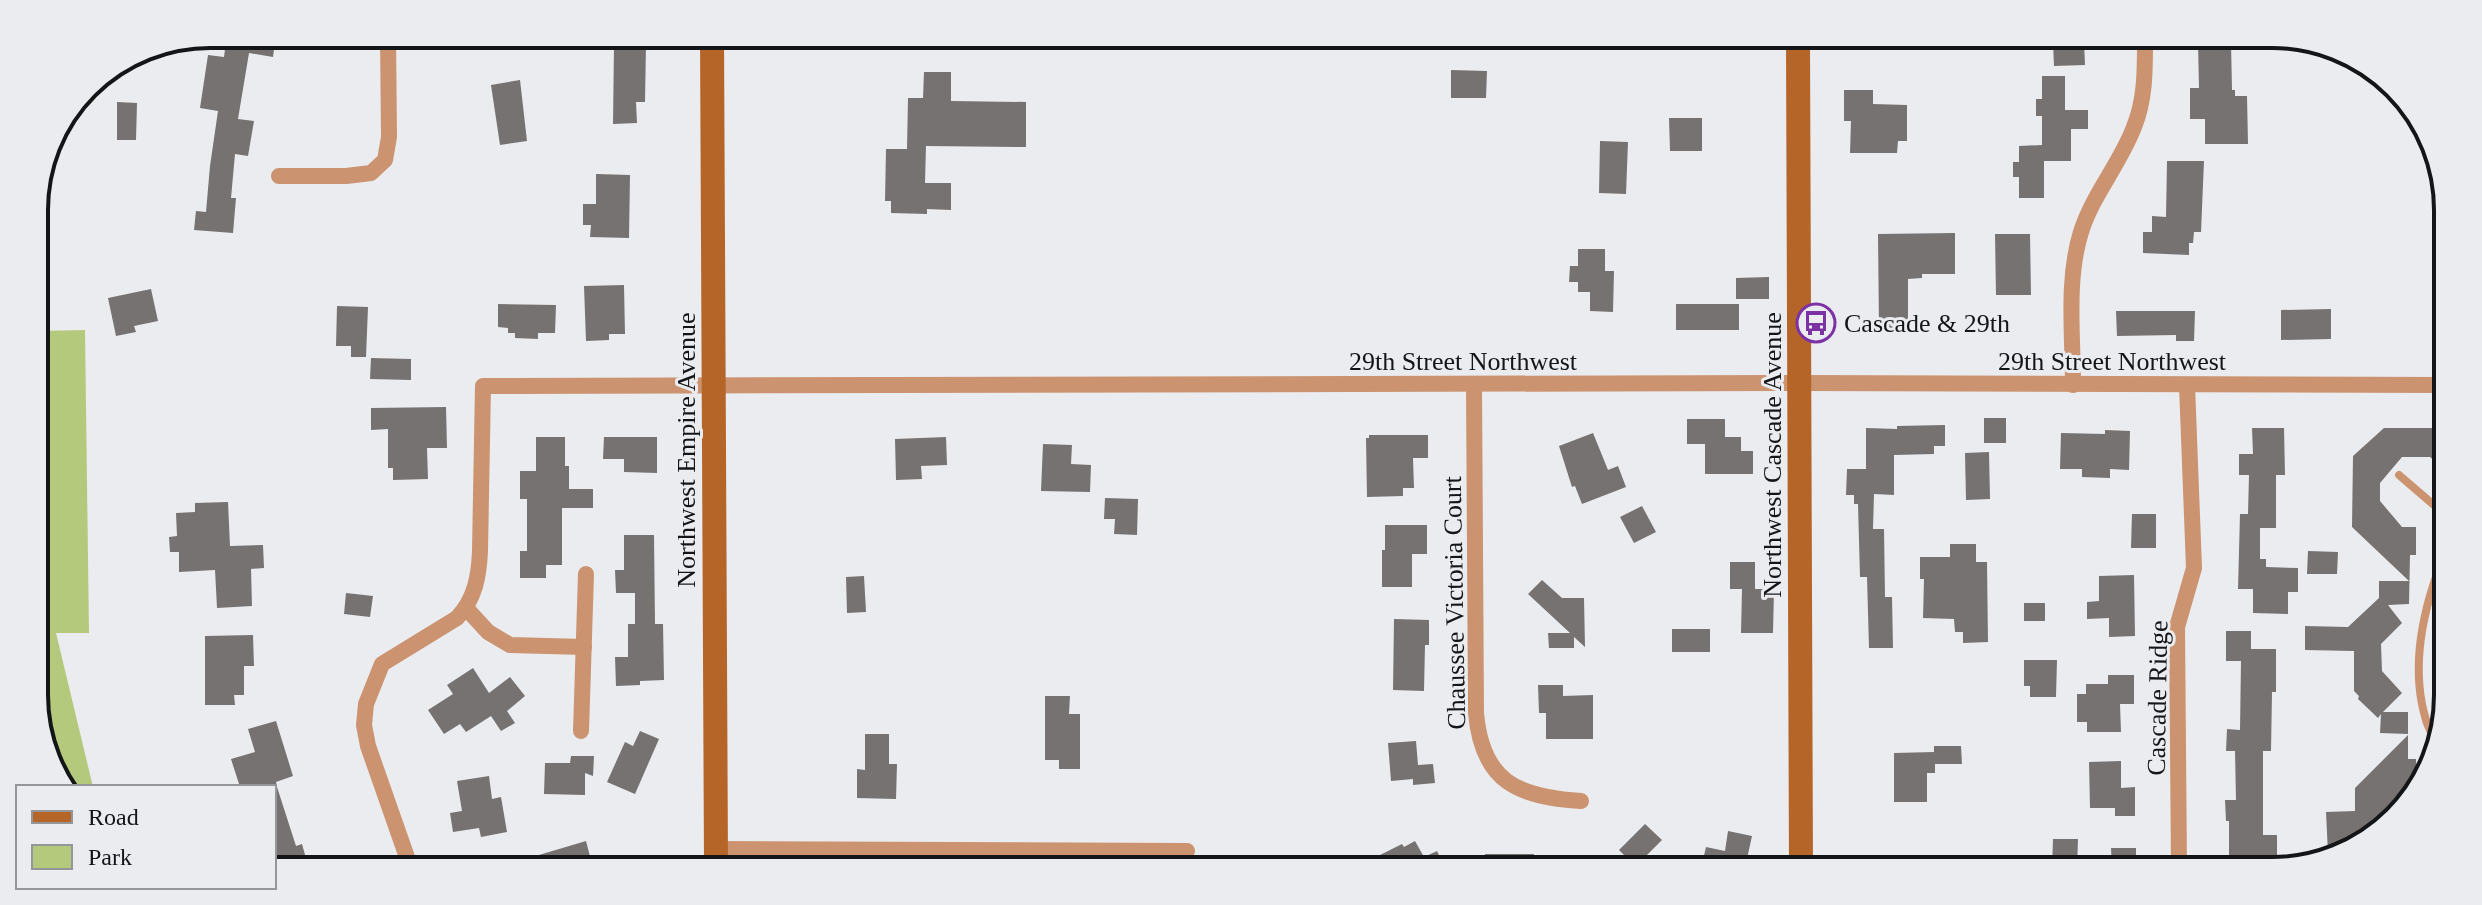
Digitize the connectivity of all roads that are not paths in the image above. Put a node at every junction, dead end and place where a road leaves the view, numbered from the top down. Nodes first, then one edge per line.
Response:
1 (388, 48) edge
2 (712, 48) edge
3 (1798, 48) edge
4 (2145, 48) edge
5 (279, 176) dead end
6 (1800, 383) junction
7 (713, 385) junction
8 (1474, 385) junction
9 (2073, 385) junction
10 (2187, 385) junction
11 (2434, 385) edge
12 (2399, 475) dead end
13 (2434, 505) edge
14 (586, 574) dead end
15 (2434, 581) edge
16 (466, 608) junction
17 (584, 647) junction
18 (2430, 729) edge
19 (581, 731) dead end
20 (1581, 801) dead end
21 (1187, 851) dead end
22 (716, 856) edge
23 (407, 857) edge
24 (1801, 857) edge
25 (2179, 857) edge

1 - 5 street
2 - 7 street, Northwest Empire Avenue
3 - 6 street, Northwest Cascade Avenue
4 - 9 street
6 - 8 street, 29th Street Northwest
6 - 9 street, 29th Street Northwest
6 - 24 street, Northwest Cascade Avenue
7 - 8 street, 29th Street Northwest
7 - 16 street, 29th Street Northwest
7 - 22 street, Northwest Empire Avenue
8 - 20 street, Chaussee Victoria Court
9 - 10 street, 29th Street Northwest
10 - 11 street, 29th Street Northwest
10 - 25 street, Cascade Ridge
12 - 13 lane
14 - 17 street
15 - 18 lane
16 - 17 street
16 - 23 street
17 - 19 street
21 - 22 street

